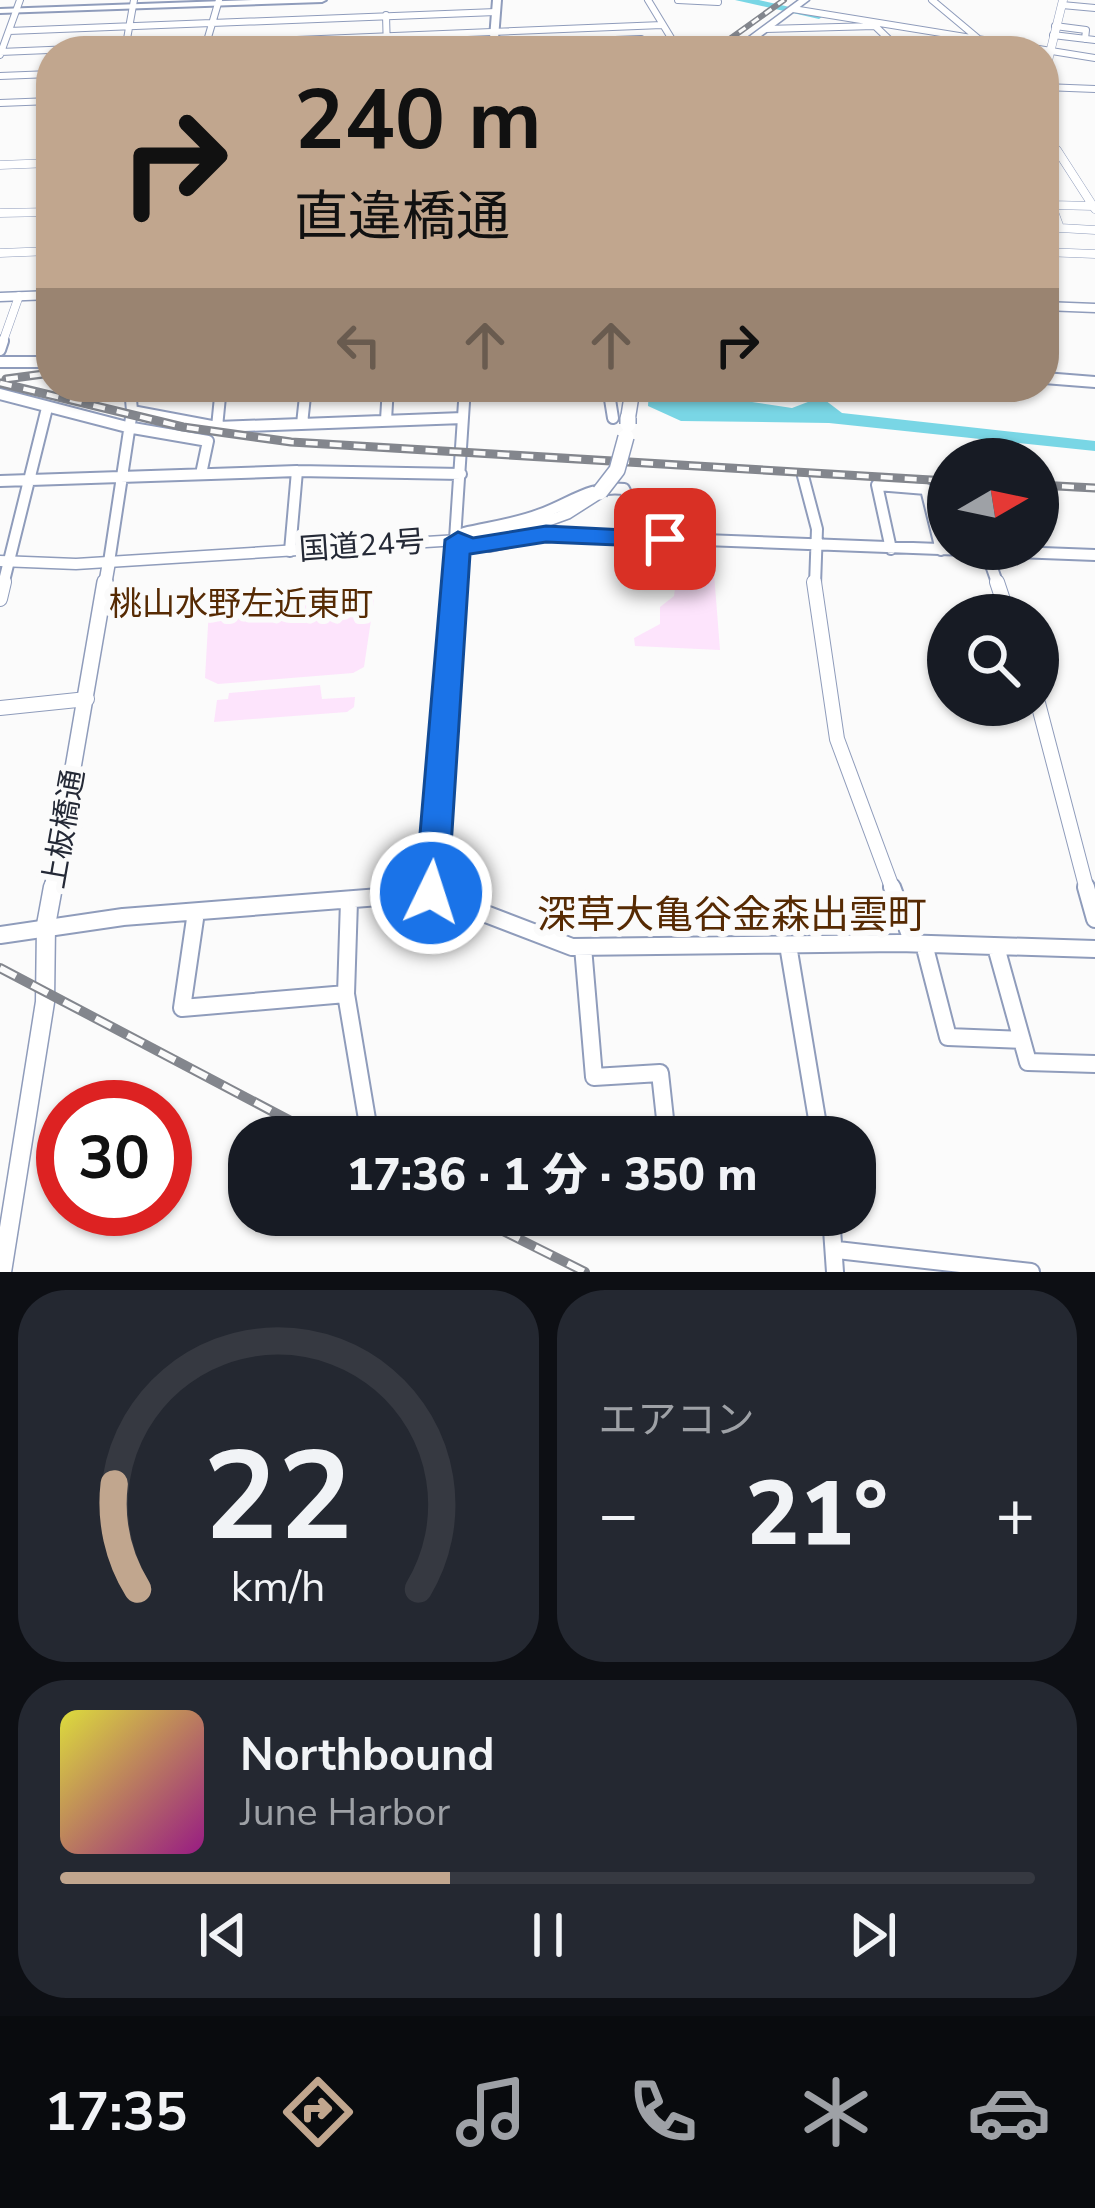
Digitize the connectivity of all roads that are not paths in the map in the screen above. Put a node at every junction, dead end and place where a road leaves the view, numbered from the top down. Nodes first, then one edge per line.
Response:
1 (312, 0) edge
2 (322, 0) edge
3 (497, 0) edge
4 (648, 0) edge
5 (678, 0) edge
6 (805, 0) edge
7 (932, 0) edge
8 (219, 1) edge
9 (718, 1) edge
10 (1063, 2) edge
11 (134, 3) edge
12 (18, 5) edge
13 (1095, 8) edge
14 (0, 10) edge
15 (792, 10) junction
16 (496, 12) junction
17 (386, 15) junction
18 (714, 16) dead end
19 (836, 17) junction
20 (211, 21) junction
21 (128, 25) junction
22 (662, 25) junction
23 (632, 26) junction
24 (850, 26) junction
25 (875, 26) junction
26 (821, 28) junction
27 (766, 29) junction
28 (793, 29) junction
29 (6, 32) edge
30 (494, 32) junction
31 (127, 36) edge
32 (208, 36) edge
33 (386, 36) edge
34 (408, 36) edge
35 (494, 36) edge
36 (639, 36) edge
37 (669, 36) edge
38 (756, 36) edge
39 (798, 36) edge
40 (828, 36) edge
41 (859, 36) edge
42 (885, 36) edge
43 (937, 36) edge
44 (942, 36) edge
45 (976, 36) edge
46 (1052, 36) edge
47 (1095, 40) edge
48 (1059, 44) edge
49 (1059, 46) edge
50 (1078, 46) dead end
51 (1059, 49) edge
52 (36, 53) edge
53 (0, 54) edge
54 (1095, 60) edge
55 (36, 75) edge
56 (0, 76) edge
57 (1059, 88) edge
58 (1095, 89) edge
59 (36, 102) edge
60 (0, 103) edge
61 (1059, 162) edge
62 (36, 164) edge
63 (0, 165) edge
64 (1075, 182) junction
65 (1095, 183) edge
66 (1059, 204) edge
67 (1094, 208) edge
68 (36, 213) edge
69 (0, 214) edge
70 (1060, 228) edge
71 (1095, 230) edge
72 (36, 252) edge
73 (0, 253) edge
74 (1059, 253) edge
75 (1095, 254) edge
76 (36, 295) edge
77 (19, 296) junction
78 (0, 297) edge
79 (1059, 307) edge
80 (1095, 308) edge
81 (0, 350) edge
82 (0, 362) edge
83 (36, 362) edge
84 (1059, 379) edge
85 (1095, 382) edge
86 (0, 394) edge
87 (131, 402) edge
88 (220, 402) edge
89 (305, 402) edge
90 (387, 402) edge
91 (465, 402) edge
92 (614, 402) edge
93 (629, 402) edge
94 (46, 408) junction
95 (132, 411) junction
96 (464, 418) junction
97 (386, 420) junction
98 (302, 424) junction
99 (624, 424) junction
100 (127, 427) junction
101 (217, 427) junction
102 (297, 472) junction
103 (201, 474) junction
104 (461, 474) junction
105 (122, 476) junction
106 (803, 476) dead end
107 (28, 480) junction
108 (0, 481) edge
109 (927, 493) edge
110 (630, 538) junction
111 (458, 540) junction
112 (815, 546) junction
113 (891, 549) junction
114 (927, 550) edge
115 (290, 551) junction
116 (1059, 554) edge
117 (1095, 555) edge
118 (4, 562) edge
119 (109, 562) junction
120 (0, 599) edge
121 (87, 699) junction
122 (0, 708) edge
123 (1044, 726) edge
124 (431, 893) junction
125 (349, 901) junction
126 (196, 913) junction
127 (1095, 919) edge
128 (46, 925) junction
129 (0, 935) edge
130 (918, 943) junction
131 (788, 945) junction
132 (996, 946) junction
133 (583, 947) junction
134 (1095, 949) edge
135 (346, 994) junction
136 (1022, 1040) junction
137 (1095, 1064) edge
138 (366, 1116) edge
139 (665, 1116) edge
140 (816, 1116) edge
141 (835, 1236) edge
142 (837, 1250) junction
143 (2, 1272) edge
144 (835, 1272) edge
145 (1031, 1272) edge

1 - 2 main road
1 - 8 main road
3 - 16 main road
4 - 22 street
5 - 9 street
6 - 15 main road
7 - 45 street
8 - 11 main road
8 - 20 street
9 - 18 street
10 - 13 street
10 - 46 street
11 - 12 main road
11 - 21 street
12 - 14 main road
12 - 29 street
15 - 19 street
15 - 27 main road
16 - 17 street
16 - 30 main road
17 - 20 street
17 - 33 street
19 - 25 street
19 - 44 street
20 - 21 street
20 - 32 street
21 - 29 street
21 - 31 street
22 - 23 street
22 - 37 street
23 - 30 street
23 - 36 street
24 - 25 street
24 - 26 street
24 - 41 street
25 - 42 street
25 - 43 street
26 - 28 street
26 - 40 street
27 - 28 street
27 - 38 main road
28 - 39 street
29 - 53 street
30 - 34 street
30 - 35 main road
47 - 48 street
49 - 50 street
51 - 54 street
52 - 53 street
55 - 56 street
57 - 58 street
59 - 60 street
61 - 64 street
62 - 63 street
64 - 65 street
64 - 67 street
66 - 67 street
68 - 69 street
70 - 71 street
72 - 73 street
74 - 75 street
76 - 77 main road
77 - 78 main road
77 - 81 street
79 - 80 main road
82 - 83 street
84 - 85 street
86 - 94 street
87 - 95 street, 上板橋通
88 - 101 street
89 - 98 street
90 - 97 street
91 - 96 street
92 - 99 street
93 - 99 main road, 国道24号
94 - 100 street
94 - 107 street
95 - 100 street, 上板橋通
95 - 101 street
96 - 97 street
96 - 104 street
97 - 98 street
98 - 101 street
99 - 111 main road, 国道24号, bridge
100 - 103 street
100 - 105 street, 上板橋通
102 - 103 street
102 - 104 street
102 - 115 street
103 - 105 street
104 - 111 street
105 - 107 street
105 - 119 street, 上板橋通
106 - 112 street
107 - 108 street
107 - 118 street
109 - 113 street
110 - 111 street
110 - 111 street
110 - 112 street
111 - 115 main road, 国道24号
111 - 124 street
112 - 113 street
112 - 130 street
113 - 114 street
115 - 119 main road, 国道24号
116 - 117 street
118 - 119 main road, 国道24号
118 - 120 street
119 - 121 street, 上板橋通
121 - 122 street
121 - 128 street, 上板橋通
123 - 127 street
124 - 125 street
124 - 133 street
125 - 126 street
125 - 135 street
126 - 128 street
126 - 135 street
128 - 129 street
128 - 143 street, 上板橋通
130 - 131 street
130 - 132 street
130 - 136 street
131 - 133 street
131 - 140 street
132 - 134 street
132 - 136 street
133 - 139 street
135 - 138 street
136 - 137 street
141 - 142 street
142 - 144 street
142 - 145 street

